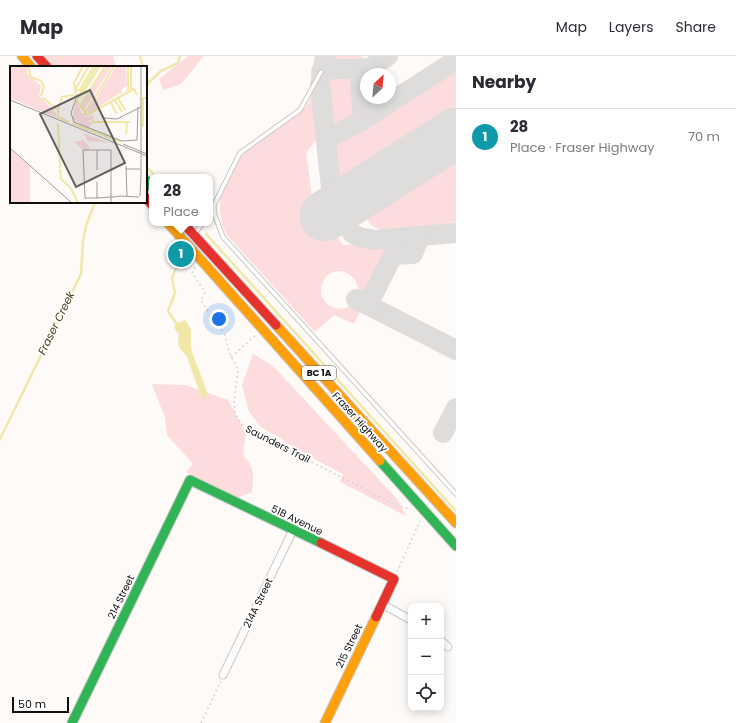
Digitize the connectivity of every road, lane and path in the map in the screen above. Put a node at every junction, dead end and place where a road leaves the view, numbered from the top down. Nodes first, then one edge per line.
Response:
1 (22, 56) edge
2 (37, 56) edge
3 (30, 66) edge
4 (46, 66) edge
5 (321, 72) dead end
6 (214, 205) joint
7 (171, 226) edge
8 (186, 226) edge
9 (200, 226) edge
10 (193, 235) junction
11 (196, 266) dead end
12 (258, 334) dead end
13 (231, 357) junction
14 (190, 480) joint
15 (456, 494) edge
16 (413, 507) dead end
17 (420, 521) dead end
18 (456, 523) edge
19 (293, 530) junction
20 (456, 546) edge
21 (394, 579) junction
22 (382, 604) junction
23 (408, 618) edge
24 (444, 643) edge
25 (448, 647) dead end
26 (223, 675) joint
27 (72, 723) edge
28 (202, 723) edge
29 (325, 723) edge

1 - 3 main road
2 - 4 main road
5 - 6 lane
6 - 15 lane
7 - 20 main road, Fraser Highway / BC 1A
8 - 10 main road, Fraser Highway / BC 1A
9 - 10 lane
10 - 18 main road, Fraser Highway / BC 1A
11 - 13 path, Saunders Trail
12 - 13 path
13 - 16 path, Saunders Trail
14 - 19 main road, 51B Avenue
14 - 27 main road, 214 Street
17 - 21 path
19 - 21 main road, 51B Avenue
19 - 26 street, 214A Street
21 - 22 main road, 215 Street
22 - 23 street
22 - 29 main road, 215 Street
24 - 25 street
26 - 28 path

